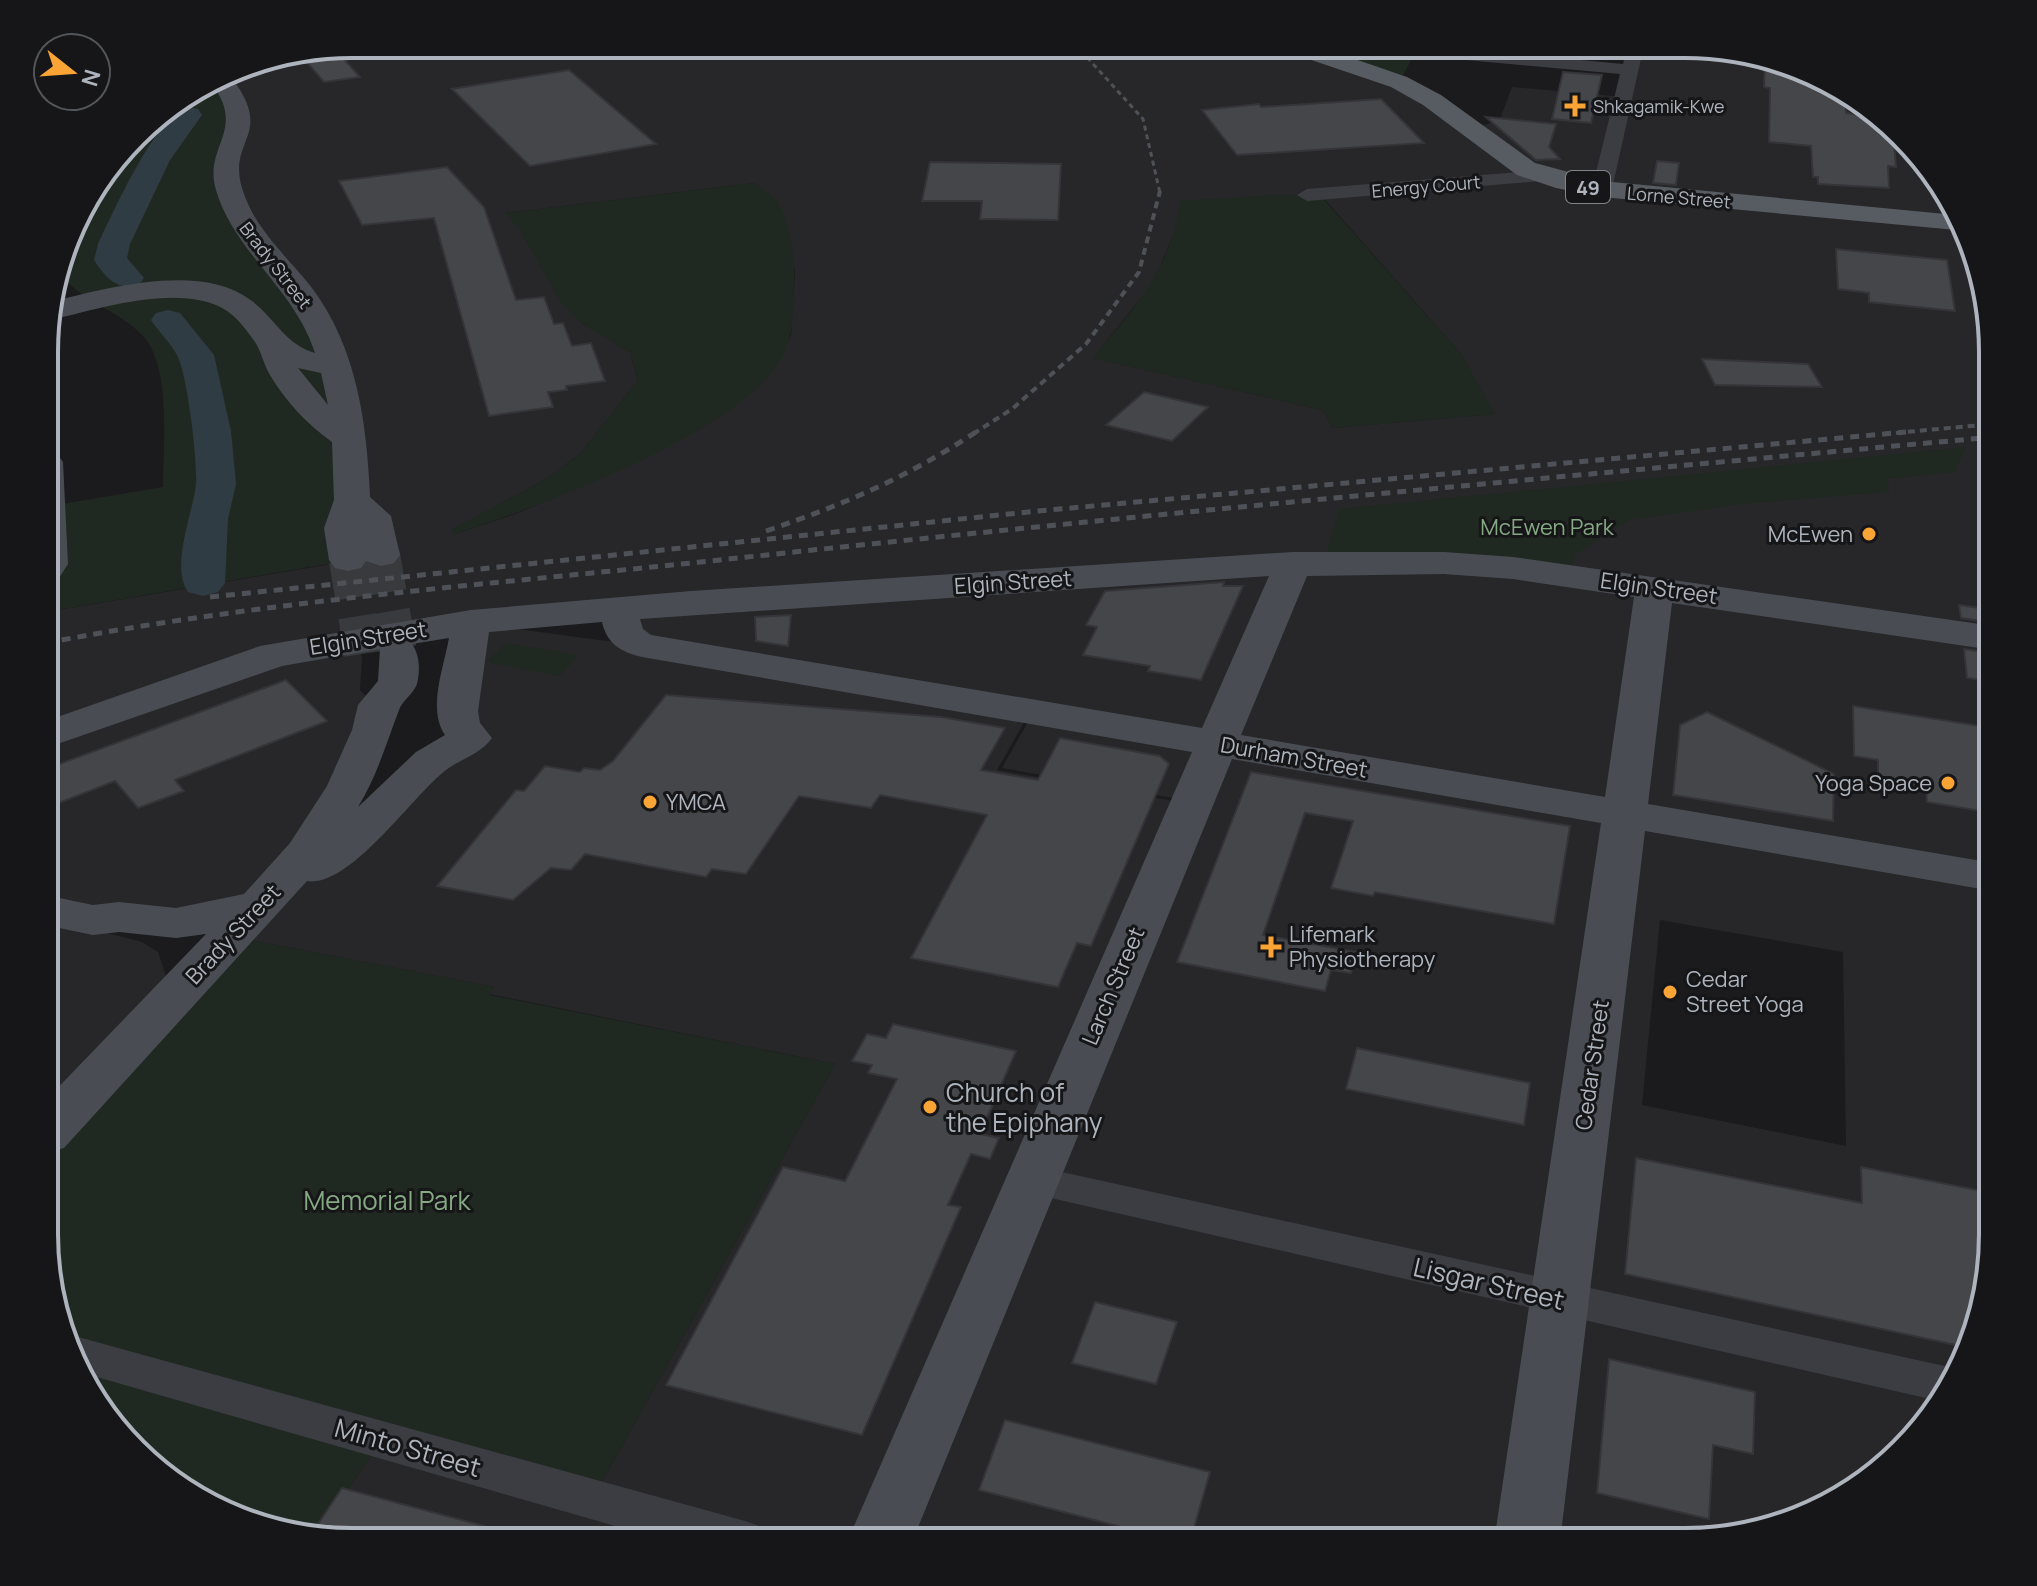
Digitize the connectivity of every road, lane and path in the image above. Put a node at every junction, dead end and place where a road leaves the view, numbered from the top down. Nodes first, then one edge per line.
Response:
1 (1328, 58) edge
2 (1412, 58) edge
3 (1514, 58) edge
4 (1633, 58) edge
5 (1630, 70) junction
6 (1399, 82) junction
7 (226, 86) edge
8 (1545, 176) junction
9 (1602, 189) junction
10 (1307, 195) dead end
11 (1949, 223) edge
12 (62, 309) edge
13 (273, 346) junction
14 (333, 364) junction
15 (348, 438) junction
16 (364, 558) tunnel mouth
17 (1293, 563) junction
18 (1655, 587) junction
19 (471, 622) junction
20 (628, 626) junction
21 (1979, 636) edge
22 (381, 655) tunnel mouth
23 (58, 731) edge
24 (1216, 744) junction
25 (1627, 816) junction
26 (1979, 875) edge
27 (270, 896) junction
28 (58, 913) edge
29 (93, 920) junction
30 (174, 997) junction
31 (58, 1120) edge
32 (1030, 1180) junction
33 (1559, 1299) junction
34 (84, 1356) edge
35 (1939, 1383) edge
36 (695, 1528) edge
37 (885, 1528) edge
38 (1529, 1528) edge

1 - 6 main road, Lorne Street / 49
2 - 6 street
3 - 5 street
4 - 5 street
5 - 9 street
6 - 8 main road, Lorne Street / 49
7 - 14 main road, Brady Street
8 - 9 main road, Lorne Street / 49
8 - 10 street, Energy Court
9 - 11 main road, Lorne Street / 49
12 - 13 main road
13 - 14 main road
13 - 15 main road
14 - 15 main road, Brady Street
15 - 16 main road, Brady Street
17 - 18 main road, Elgin Street
17 - 20 main road, Elgin Street
17 - 24 main road, Larch Street
18 - 21 main road, Elgin Street
18 - 25 main road, Cedar Street
19 - 20 main road, Elgin Street
19 - 23 main road, Elgin Street
19 - 27 main road
20 - 24 main road, Durham Street
22 - 27 main road, Brady Street
24 - 25 main road, Durham Street
24 - 32 main road, Larch Street
25 - 26 main road, Durham Street
25 - 33 main road, Cedar Street
27 - 29 main road
27 - 30 main road, Brady Street
28 - 29 main road
29 - 30 main road
30 - 31 main road, Brady Street
32 - 33 street, Lisgar Street
32 - 37 main road, Larch Street
33 - 35 street, Lisgar Street
33 - 38 main road, Cedar Street
34 - 36 street, Minto Street

